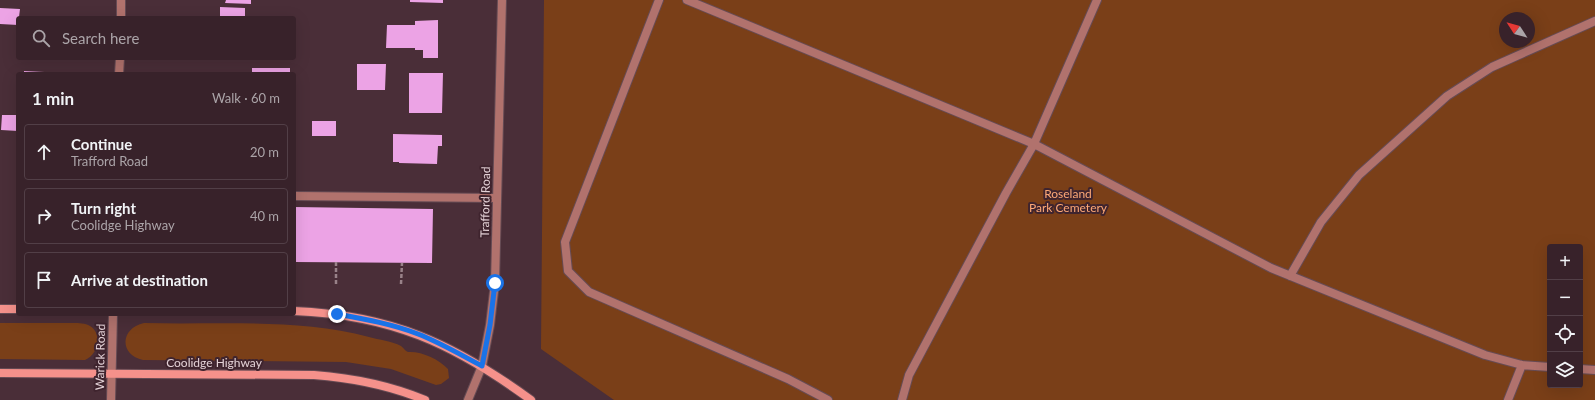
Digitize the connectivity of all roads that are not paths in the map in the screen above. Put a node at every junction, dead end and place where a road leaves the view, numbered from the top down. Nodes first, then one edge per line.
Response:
1 (121, 0) edge
2 (502, 0) edge
3 (659, 0) edge
4 (687, 0) edge
5 (1097, 0) edge
6 (121, 16) edge
7 (1595, 21) edge
8 (120, 60) edge
9 (119, 72) edge
10 (1034, 144) junction
11 (296, 196) edge
12 (497, 198) junction
13 (1290, 276) junction
14 (0, 309) edge
15 (16, 309) edge
16 (296, 311) edge
17 (113, 316) edge
18 (1522, 365) junction
19 (482, 366) junction
20 (1547, 367) edge
21 (1583, 369) edge
22 (1595, 370) edge
23 (0, 373) edge
24 (112, 373) junction
25 (111, 400) edge
26 (425, 400) edge
27 (468, 400) edge
28 (531, 400) edge
29 (828, 400) edge
30 (902, 400) edge
31 (1508, 400) edge

1 - 6 street
2 - 12 street, Trafford Road
3 - 29 street
4 - 10 street
5 - 10 street
7 - 13 street
8 - 9 street
10 - 13 street
10 - 30 street
11 - 12 street
12 - 19 street, Trafford Road
13 - 18 street
14 - 15 main road
16 - 19 main road
17 - 24 street, Warick Road
18 - 20 street
18 - 31 street
19 - 27 street, Trafford Road
19 - 28 main road
21 - 22 street
23 - 24 main road, Coolidge Highway
24 - 25 street, Warick Road
24 - 26 main road, Coolidge Highway

